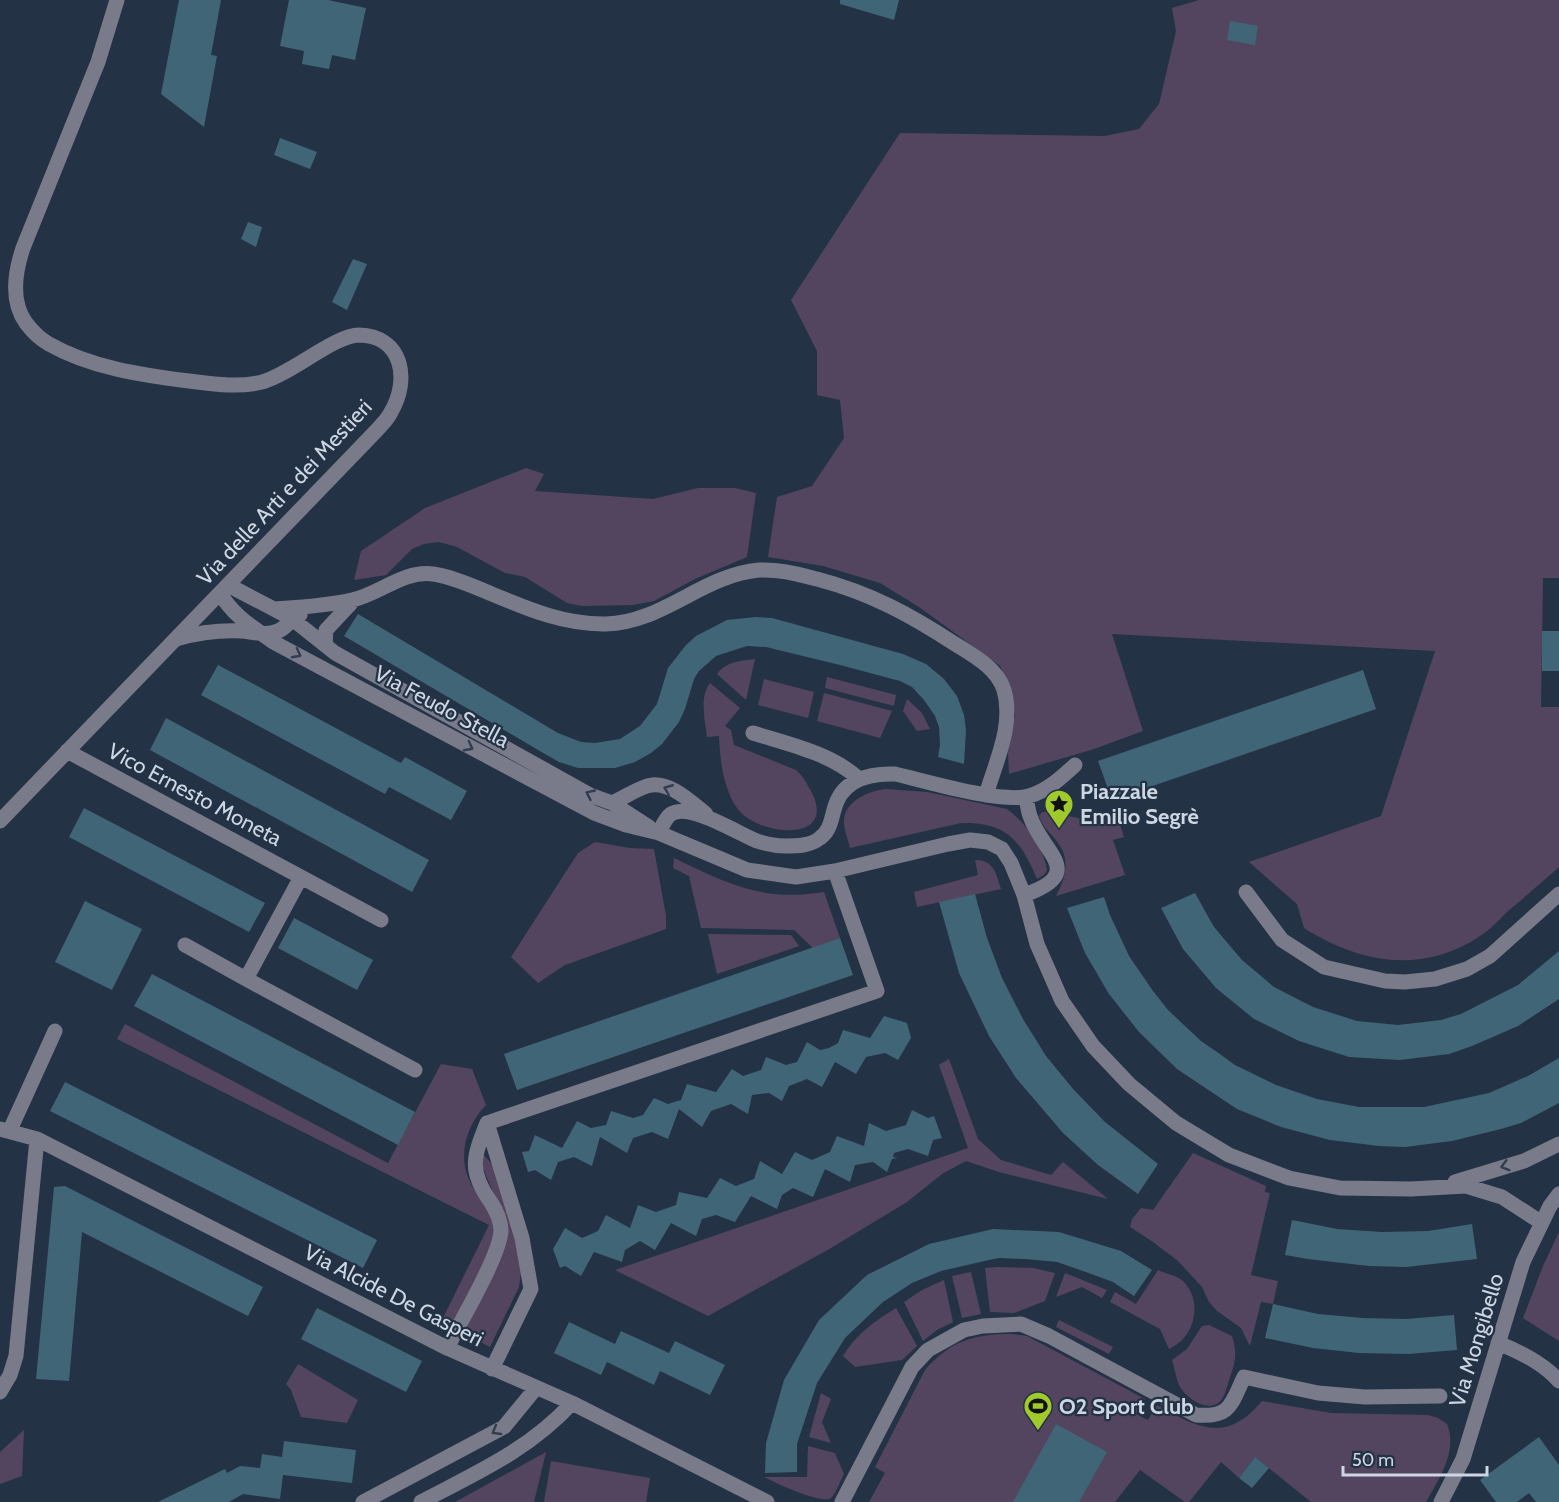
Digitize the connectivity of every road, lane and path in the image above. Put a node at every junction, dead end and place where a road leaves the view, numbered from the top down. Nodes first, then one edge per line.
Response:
1 (117, 0) edge
2 (224, 589) junction
3 (354, 600) junction
4 (260, 601) junction
5 (322, 605) junction
6 (276, 609) junction
7 (291, 618) junction
8 (257, 630) junction
9 (175, 640) junction
10 (325, 645) junction
11 (753, 733) dead end
12 (67, 751) junction
13 (1076, 765) dead end
14 (858, 778) junction
15 (986, 795) junction
16 (1026, 797) junction
17 (612, 803) junction
18 (0, 821) edge
19 (716, 821) junction
20 (659, 833) junction
21 (835, 871) junction
22 (301, 877) junction
23 (1246, 892) dead end
24 (1559, 894) edge
25 (1024, 895) junction
26 (381, 920) dead end
27 (184, 945) dead end
28 (246, 979) junction
29 (55, 1031) dead end
30 (415, 1070) dead end
31 (487, 1123) junction
32 (5, 1129) edge
33 (37, 1139) junction
34 (1559, 1144) edge
35 (1443, 1186) junction
36 (1559, 1194) edge
37 (1542, 1223) junction
38 (1498, 1342) junction
39 (447, 1348) junction
40 (492, 1369) junction
41 (1559, 1381) edge
42 (536, 1389) junction
43 (0, 1392) edge
44 (1440, 1396) dead end
45 (572, 1403) junction
46 (363, 1502) edge
47 (421, 1502) edge
48 (767, 1502) edge
49 (843, 1502) edge
50 (1441, 1502) edge

1 - 2 street, Via delle Arti e dei Mestieri
2 - 4 street, Via Feudo Stella
2 - 8 street, Via Feudo Stella
2 - 9 street, Via delle Arti e dei Mestieri
3 - 5 street
3 - 10 street
3 - 15 street
4 - 6 street, Via Feudo Stella
4 - 8 street
5 - 6 street
5 - 7 street
6 - 7 street, Via Feudo Stella
7 - 8 street
7 - 10 street, Via Feudo Stella
8 - 9 street
8 -> 20 street, Via Feudo Stella
9 - 12 street, Via delle Arti e dei Mestieri
17 -> 10 street, Via Feudo Stella
11 - 14 street
12 - 18 street, Via delle Arti e dei Mestieri
12 - 22 street, Vico Ernesto Moneta
13 - 16 street
14 - 15 street
14 - 19 street
15 - 16 street
16 - 25 street
19 -> 17 street
17 - 20 street, Via Feudo Stella
19 - 20 street
20 - 21 street, Via Feudo Stella
21 - 25 street, Via Feudo Stella
21 - 31 street
22 - 26 street, Vico Ernesto Moneta
22 - 28 street
23 - 24 street
25 - 35 street, Via Feudo Stella
27 - 28 street
28 - 30 street
29 - 32 street
31 - 39 street
31 - 40 street
32 - 33 street, Via Alcide De Gasperi
33 - 39 street, Via Alcide De Gasperi
33 - 43 street
34 -> 35 street
35 - 37 street
36 - 37 street, Via Mongibello
37 - 38 street, Via Mongibello
38 - 41 street
38 - 50 street, Via Mongibello
39 - 40 street, Via Alcide De Gasperi
40 - 42 street, Via Alcide De Gasperi
42 - 45 street, Via Alcide De Gasperi
42 -> 46 street
44 - 49 street
45 - 47 street
45 - 48 street, Via Alcide De Gasperi

